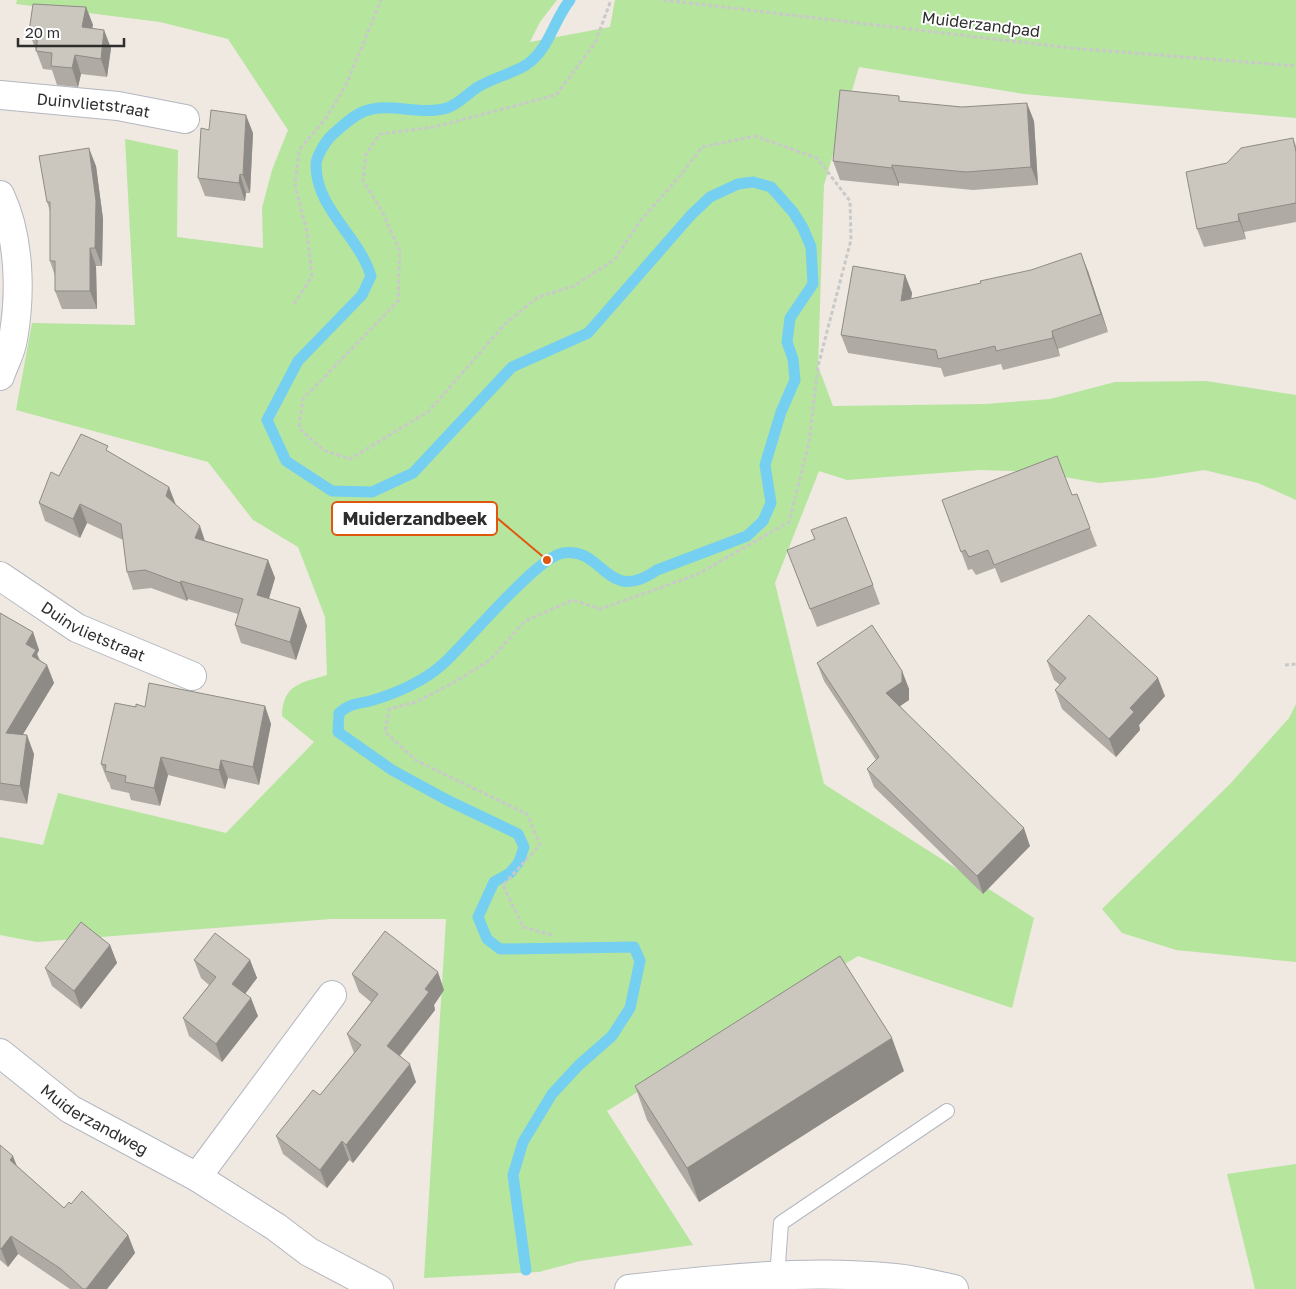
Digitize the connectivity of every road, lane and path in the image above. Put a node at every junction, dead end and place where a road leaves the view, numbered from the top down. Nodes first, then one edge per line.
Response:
1 (381, 0) edge
2 (610, 0) edge
3 (663, 0) edge
4 (1296, 66) edge
5 (0, 95) edge
6 (185, 119) dead end
7 (0, 195) edge
8 (294, 304) dead end
9 (0, 376) edge
10 (0, 576) edge
11 (1296, 664) edge
12 (1285, 665) dead end
13 (192, 676) dead end
14 (552, 935) dead end
15 (332, 995) dead end
16 (0, 1053) edge
17 (948, 1111) dead end
18 (197, 1177) junction
19 (777, 1277) junction
20 (379, 1289) edge
21 (630, 1289) edge
22 (954, 1289) edge

1 - 8 path
2 - 14 path
3 - 4 path, Muiderzandpad
5 - 6 street, Duinvlietstraat
7 - 9 street
10 - 13 street, Duinvlietstraat
11 - 12 path
15 - 18 street
16 - 18 street, Muiderzandweg
17 - 19 lane
18 - 20 street, Muiderzandweg
19 - 21 street
19 - 22 street

